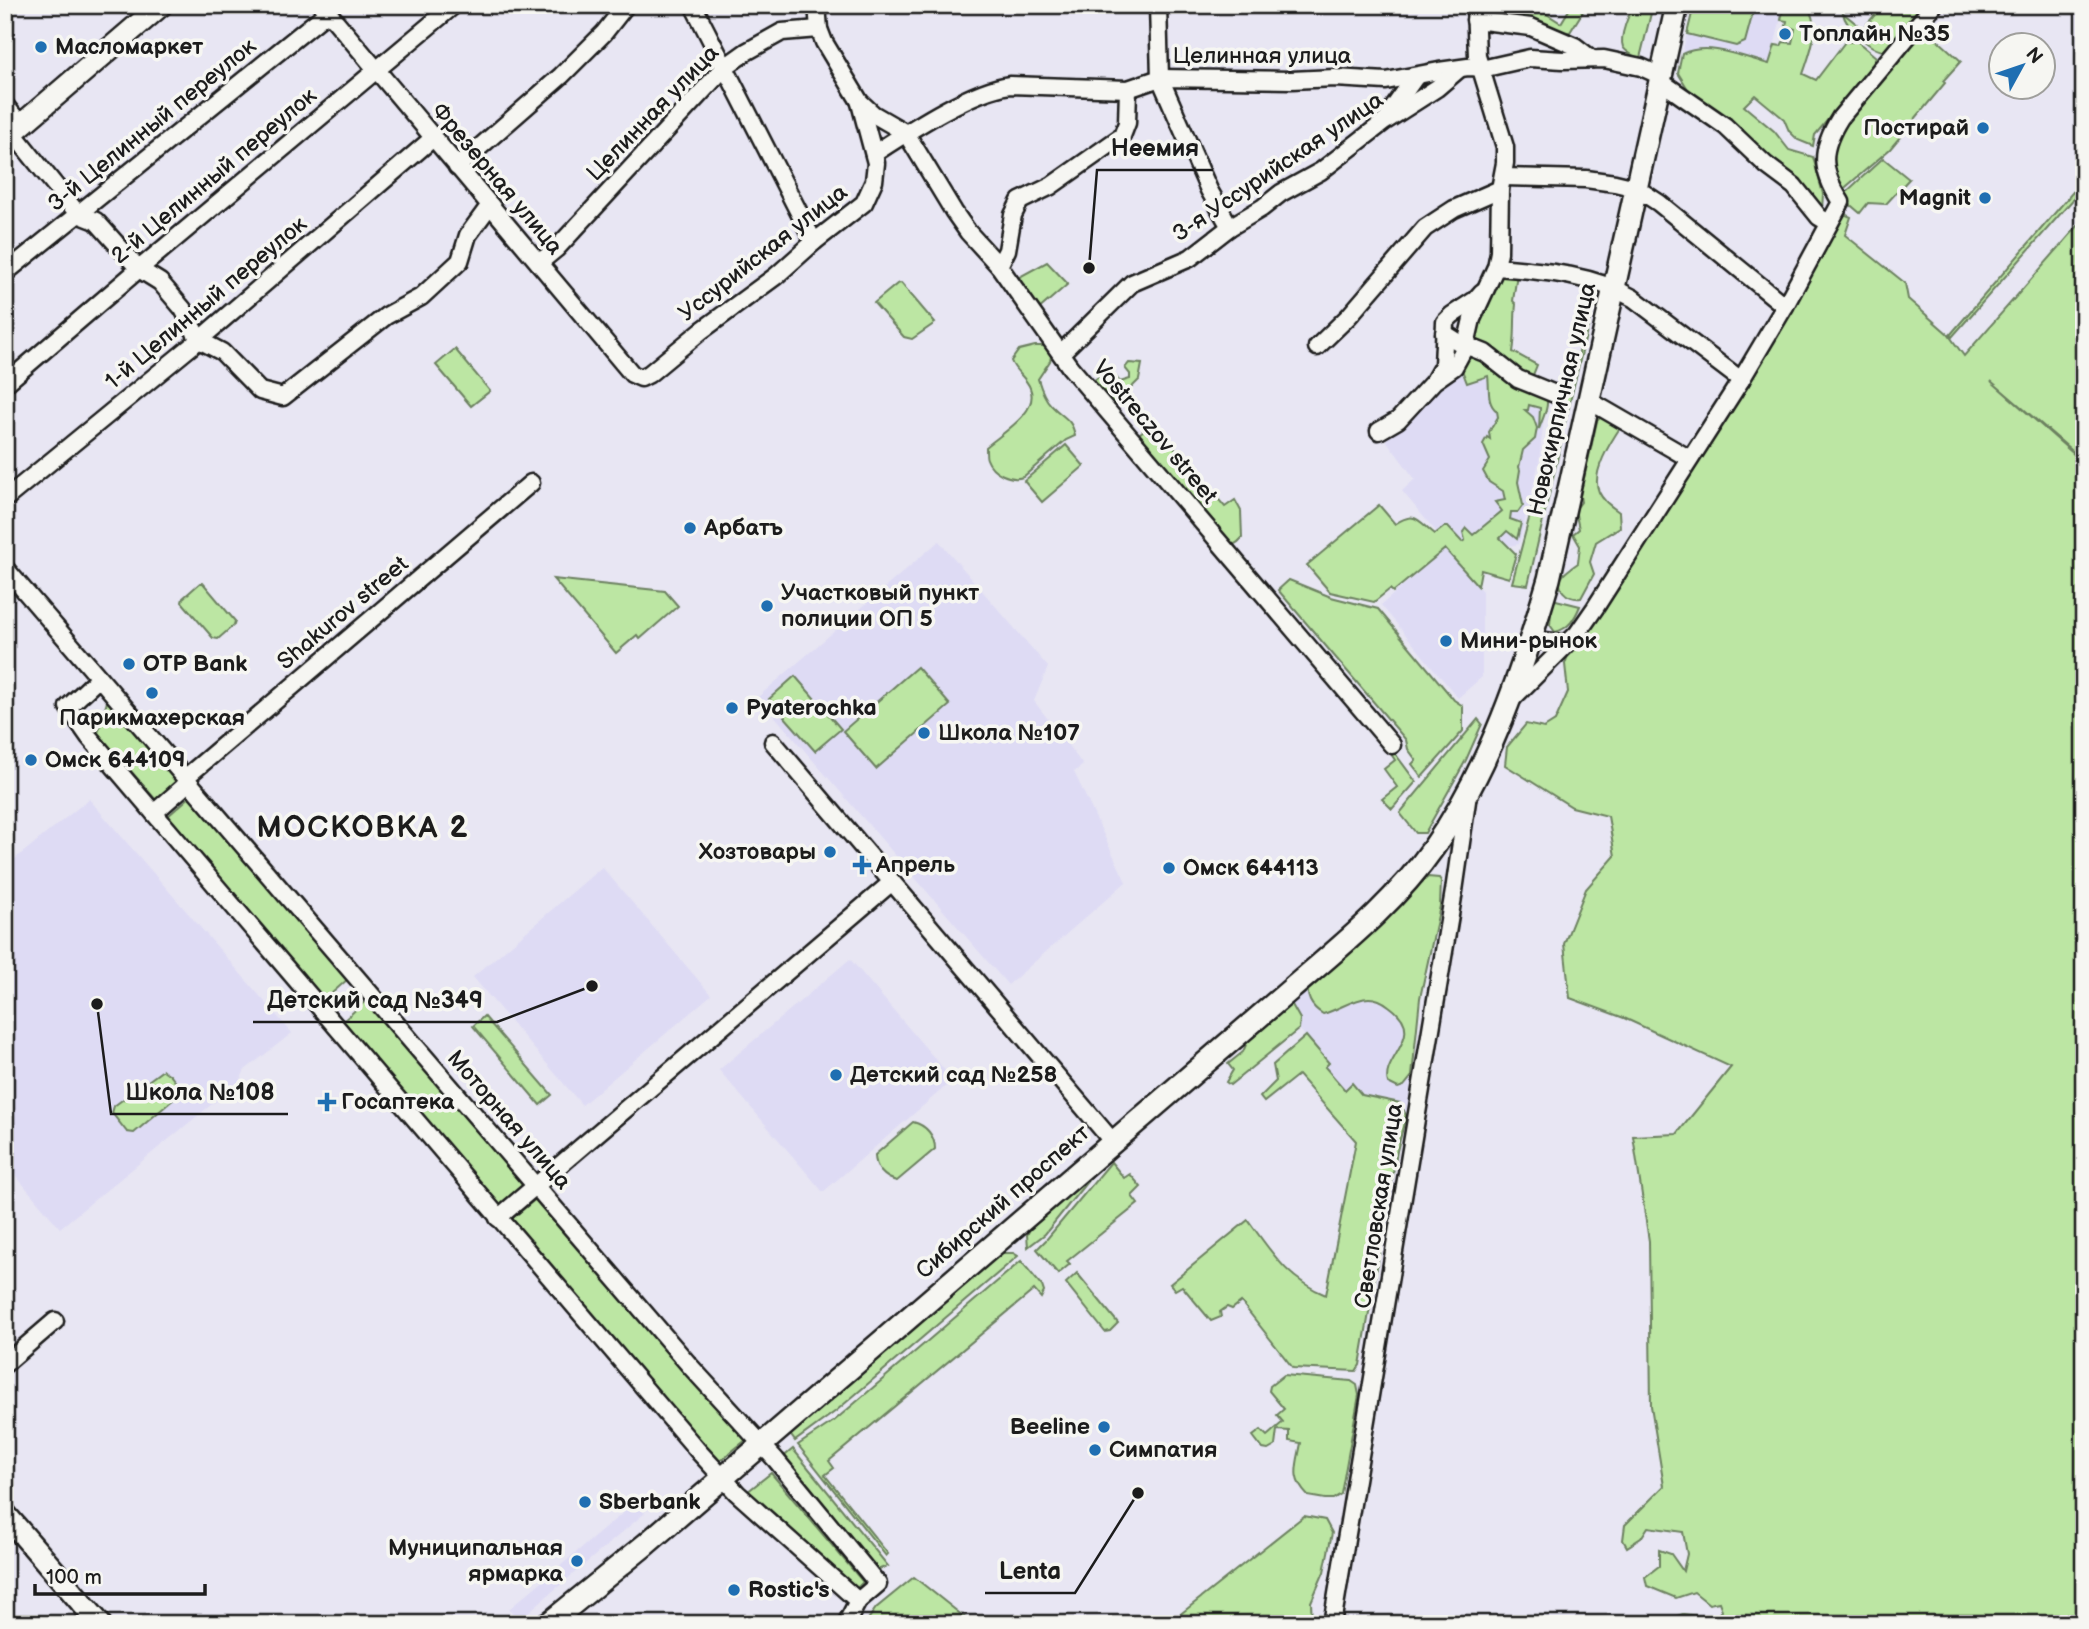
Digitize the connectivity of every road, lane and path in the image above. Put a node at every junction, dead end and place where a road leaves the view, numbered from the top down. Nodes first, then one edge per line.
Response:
1 (161, 5) edge
2 (454, 5) edge
3 (626, 5) edge
4 (692, 5) edge
5 (817, 5) edge
6 (1158, 5) edge
7 (1677, 5) edge
8 (1934, 5) edge
9 (325, 8) edge
10 (1475, 12) edge
11 (819, 29) junction
12 (1592, 59) junction
13 (725, 67) junction
14 (1480, 67) junction
15 (376, 70) junction
16 (1458, 70) junction
17 (1416, 76) junction
18 (1160, 78) junction
19 (1661, 79) junction
20 (1128, 89) junction
21 (860, 102) junction
22 (5, 105) edge
23 (1384, 122) junction
24 (13, 132) edge
25 (906, 133) junction
26 (433, 138) junction
27 (874, 153) junction
28 (457, 167) junction
29 (1502, 183) junction
30 (1636, 188) junction
31 (490, 205) junction
32 (78, 214) junction
33 (1829, 223) junction
34 (1230, 227) junction
35 (814, 242) junction
36 (538, 263) junction
37 (999, 266) junction
38 (1496, 267) junction
39 (139, 269) junction
40 (5, 273) edge
41 (1489, 285) junction
42 (1614, 287) junction
43 (1785, 306) junction
44 (1444, 332) junction
45 (200, 340) junction
46 (1466, 345) junction
47 (1317, 347) dead end
48 (1060, 353) junction
49 (641, 377) joint
50 (1741, 380) junction
51 (1434, 381) junction
52 (5, 384) edge
53 (1555, 394) dead end
54 (1588, 400) junction
55 (1379, 431) dead end
56 (1689, 459) junction
57 (531, 483) dead end
58 (5, 499) edge
59 (5, 568) edge
60 (1530, 639) junction
61 (1569, 642) junction
62 (99, 678) junction
63 (1505, 706) junction
64 (773, 742) dead end
65 (1392, 745) dead end
66 (187, 780) junction
67 (1468, 795) junction
68 (154, 813) junction
69 (892, 882) junction
70 (1113, 1142) junction
71 (535, 1185) junction
72 (498, 1218) junction
73 (55, 1321) dead end
74 (5, 1364) edge
75 (761, 1444) junction
76 (722, 1477) junction
77 (5, 1514) edge
78 (858, 1601) junction
79 (848, 1623) edge
80 (100, 1624) edge
81 (548, 1624) edge
82 (1332, 1624) edge

1 - 24 main road
2 - 15 street, 2-й Целинный переулок
3 - 28 street
4 - 13 street
5 - 11 street
6 - 18 street
7 - 19 main road, Новокирпичная улица
8 - 33 street
9 - 15 street, Фрезерная улица
9 - 32 street, 3-й Целинный переулок
10 - 12 street
10 - 14 street
11 - 13 street, Целинная улица
11 - 21 street
12 - 14 street, Целинная улица
12 - 19 street, Целинная улица
13 - 35 street
13 - 36 street, Целинная улица
14 - 16 street, Целинная улица
14 - 29 street
15 - 26 street, Фрезерная улица
15 - 39 street, 2-й Целинный переулок
16 - 17 street, Целинная улица
16 - 23 street, 3-я Уссурийская улица
17 - 18 street, Целинная улица
17 - 23 street
18 - 20 street, Целинная улица
18 - 34 street
19 - 30 main road, Новокирпичная улица
19 - 33 street, Целинная улица
20 - 25 street, Целинная улица
20 - 37 street
21 - 25 street
21 - 27 street, Уссурийская улица
22 - 24 street
23 - 34 street, 3-я Уссурийская улица
24 - 32 street
25 - 27 street, Целинная улица
25 - 37 street, Vostreczov street
26 - 28 street, Фрезерная улица
26 - 45 street, 1-й Целинный переулок
27 - 35 street, Уссурийская улица
28 - 31 street, Фрезерная улица
29 - 30 street
29 - 38 street
29 - 47 street
30 - 42 main road, Новокирпичная улица
30 - 43 street
31 - 36 street, Фрезерная улица
31 - 45 street
32 - 39 street
32 - 40 street, 3-й Целинный переулок
33 - 43 street
34 - 48 street, 3-я Уссурийская улица
35 - 49 street, Уссурийская улица
36 - 49 street, Фрезерная улица
37 - 48 street, Vostreczov street
38 - 41 street
38 - 42 street
39 - 45 street
39 - 52 street, 2-й Целинный переулок
41 - 44 street
41 - 46 street
42 - 50 street
42 - 54 main road, Новокирпичная улица
43 - 50 street
44 - 46 street
44 - 51 street
45 - 58 street, 1-й Целинный переулок
46 - 51 street
46 - 53 street
48 - 65 street, Vostreczov street
50 - 56 street
51 - 55 street
54 - 56 street
54 - 60 main road, Новокирпичная улица
56 - 61 street
57 - 66 street, Shakurov street
59 - 62 street, Моторная улица
60 - 61 street
60 - 63 main road, Новокирпичная улица
61 - 63 street
62 - 66 street, Моторная улица
62 - 68 street
63 - 67 main road, Новокирпичная улица
64 - 69 street
66 - 68 street, Shakurov street
66 - 71 street, Моторная улица
67 - 70 main road, Сибирский проспект
67 - 82 street, Светловская улица
68 - 72 street
69 - 70 street
69 - 71 street
70 - 75 main road, Сибирский проспект
71 - 72 street
71 - 75 street, Моторная улица
72 - 76 street
73 - 74 street
75 - 76 main road, Сибирский проспект
75 - 78 street, Моторная улица
76 - 78 street
76 - 81 main road, Сибирский проспект
77 - 80 main road
78 - 79 street

